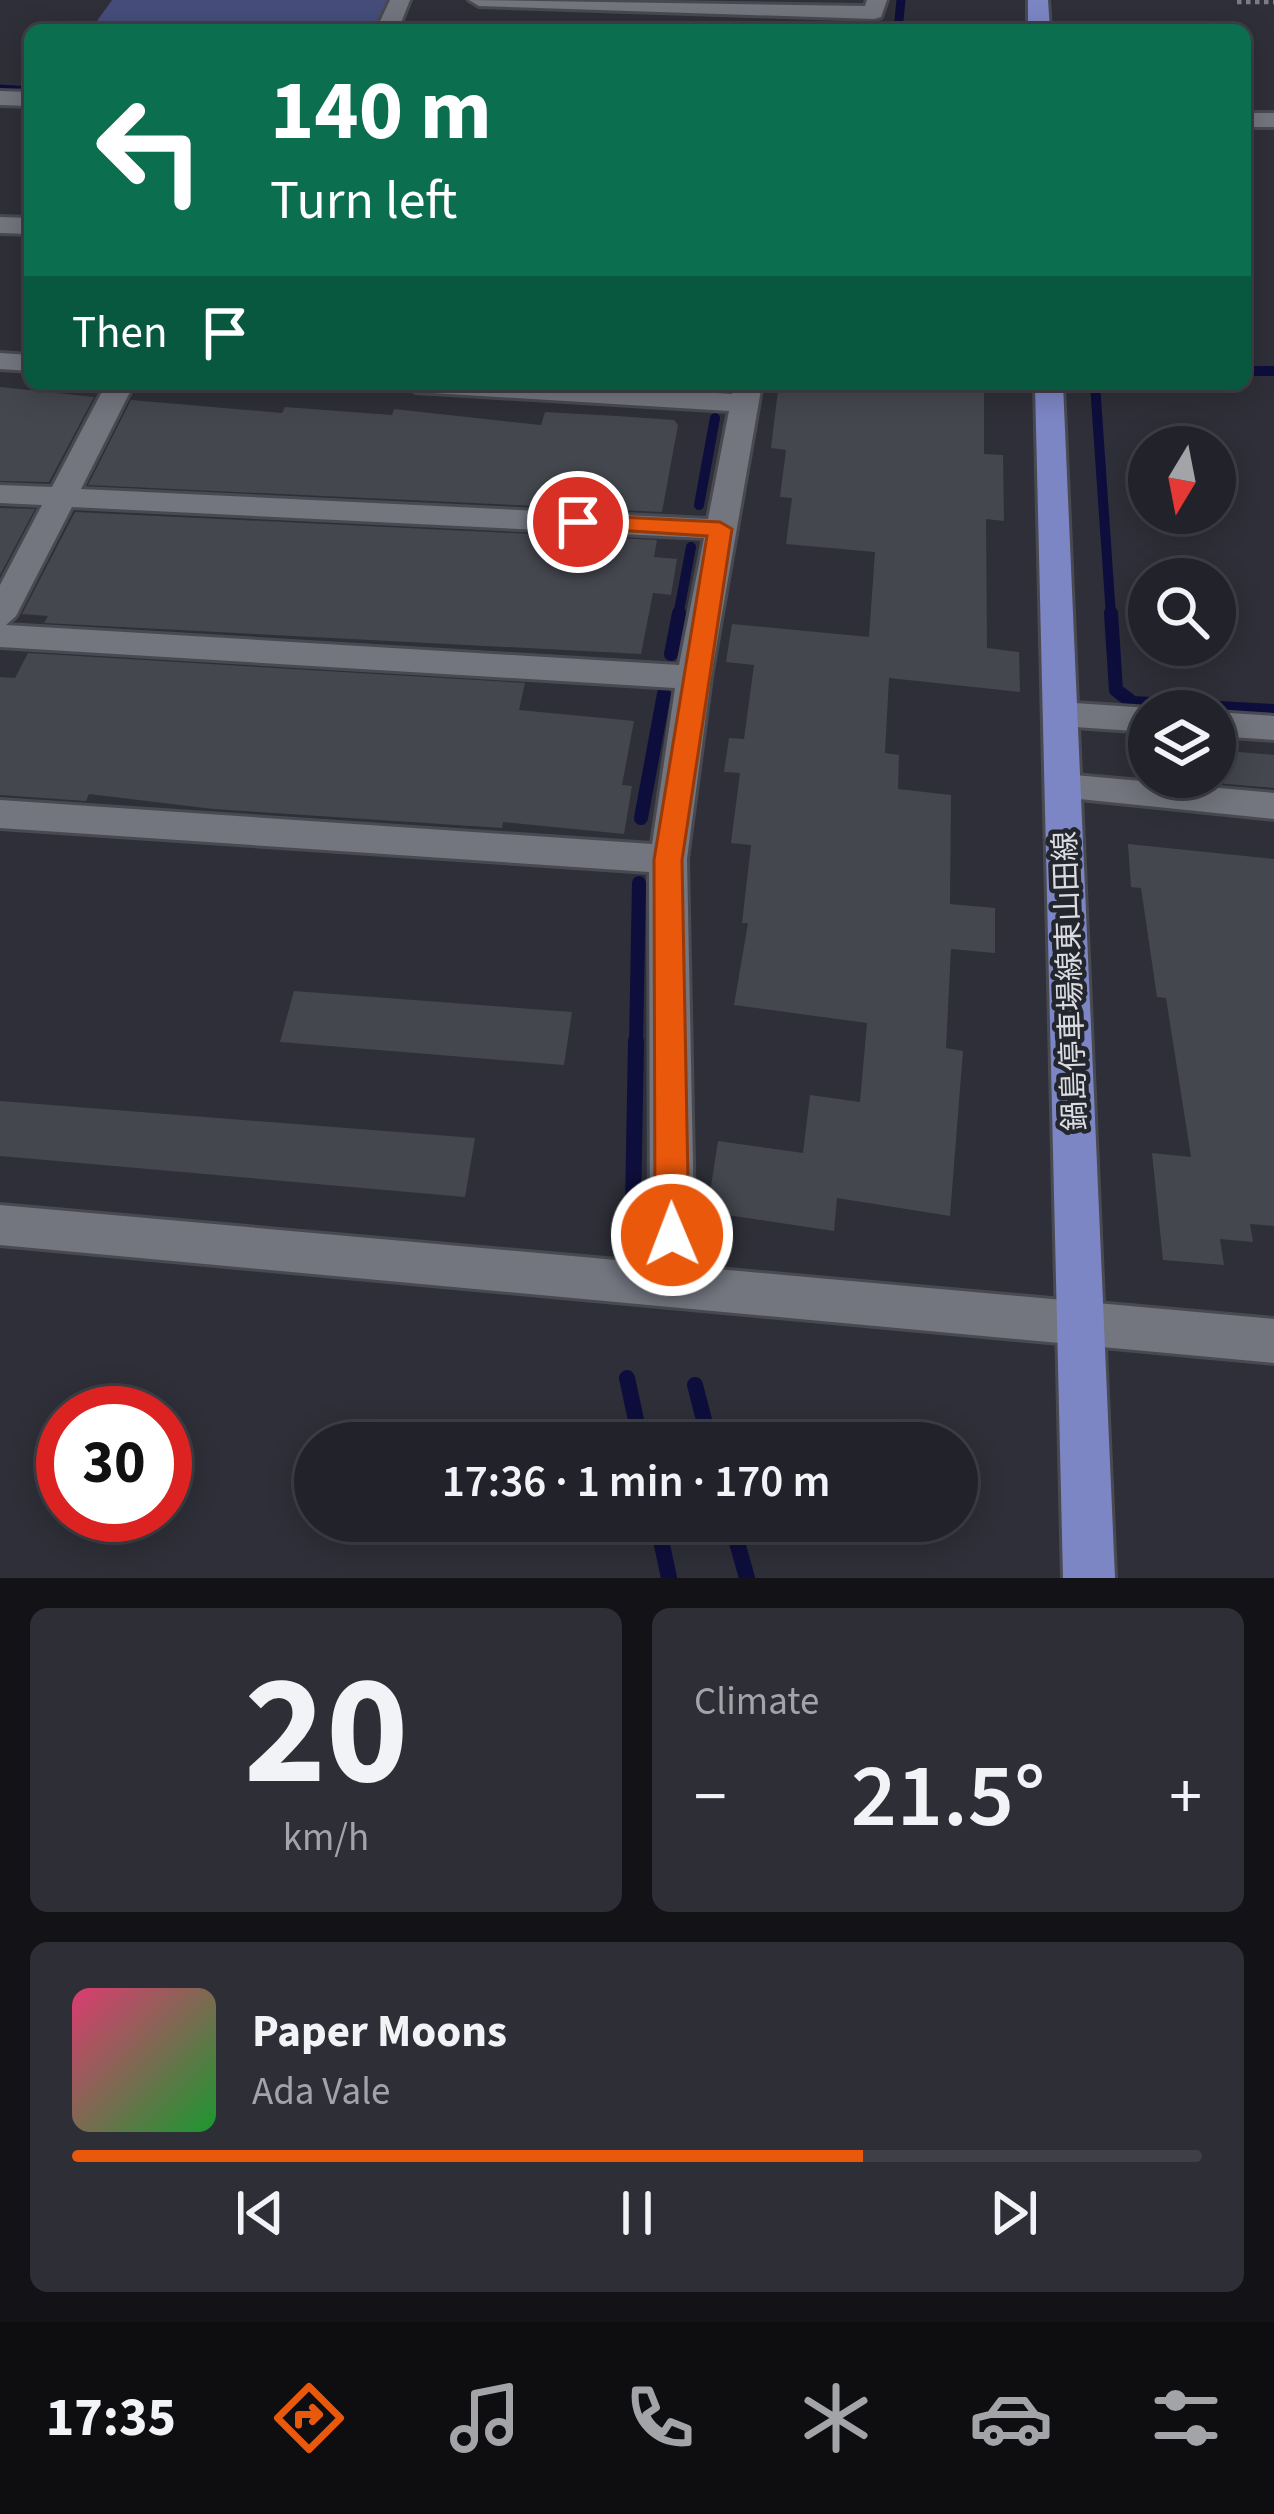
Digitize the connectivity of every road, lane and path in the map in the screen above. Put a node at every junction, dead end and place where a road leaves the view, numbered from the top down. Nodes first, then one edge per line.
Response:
1 (479, 0) edge
2 (877, 0) edge
3 (1237, 2) edge
4 (1274, 2) edge
5 (785, 21) edge
6 (117, 390) edge
7 (637, 390) edge
8 (1049, 390) edge
9 (747, 393) edge
10 (0, 494) edge
11 (59, 496) junction
12 (720, 529) junction
13 (0, 616) edge
14 (0, 635) edge
15 (694, 676) junction
16 (1060, 714) junction
17 (1128, 719) edge
18 (1236, 725) edge
19 (1274, 728) edge
20 (1063, 787) junction
21 (1274, 806) edge
22 (0, 814) edge
23 (668, 860) junction
24 (0, 1225) edge
25 (673, 1282) junction
26 (1082, 1324) junction
27 (1274, 1341) edge
28 (1089, 1578) edge

1 - 5 street
2 - 5 street
3 - 4 path
6 - 11 street
7 - 9 street
8 - 16 main road, 鍋島停車場線東山田線
9 - 12 street
10 - 11 street
11 - 12 street
11 - 13 street
12 - 15 street
14 - 15 street
15 - 23 street
16 - 17 street
16 - 20 main road, 鍋島停車場線東山田線
18 - 19 street
20 - 21 street
20 - 26 main road, 鍋島停車場線東山田線
22 - 23 street
23 - 25 street
24 - 25 street
25 - 26 street
26 - 27 street
26 - 28 main road, 鍋島停車場線東山田線

